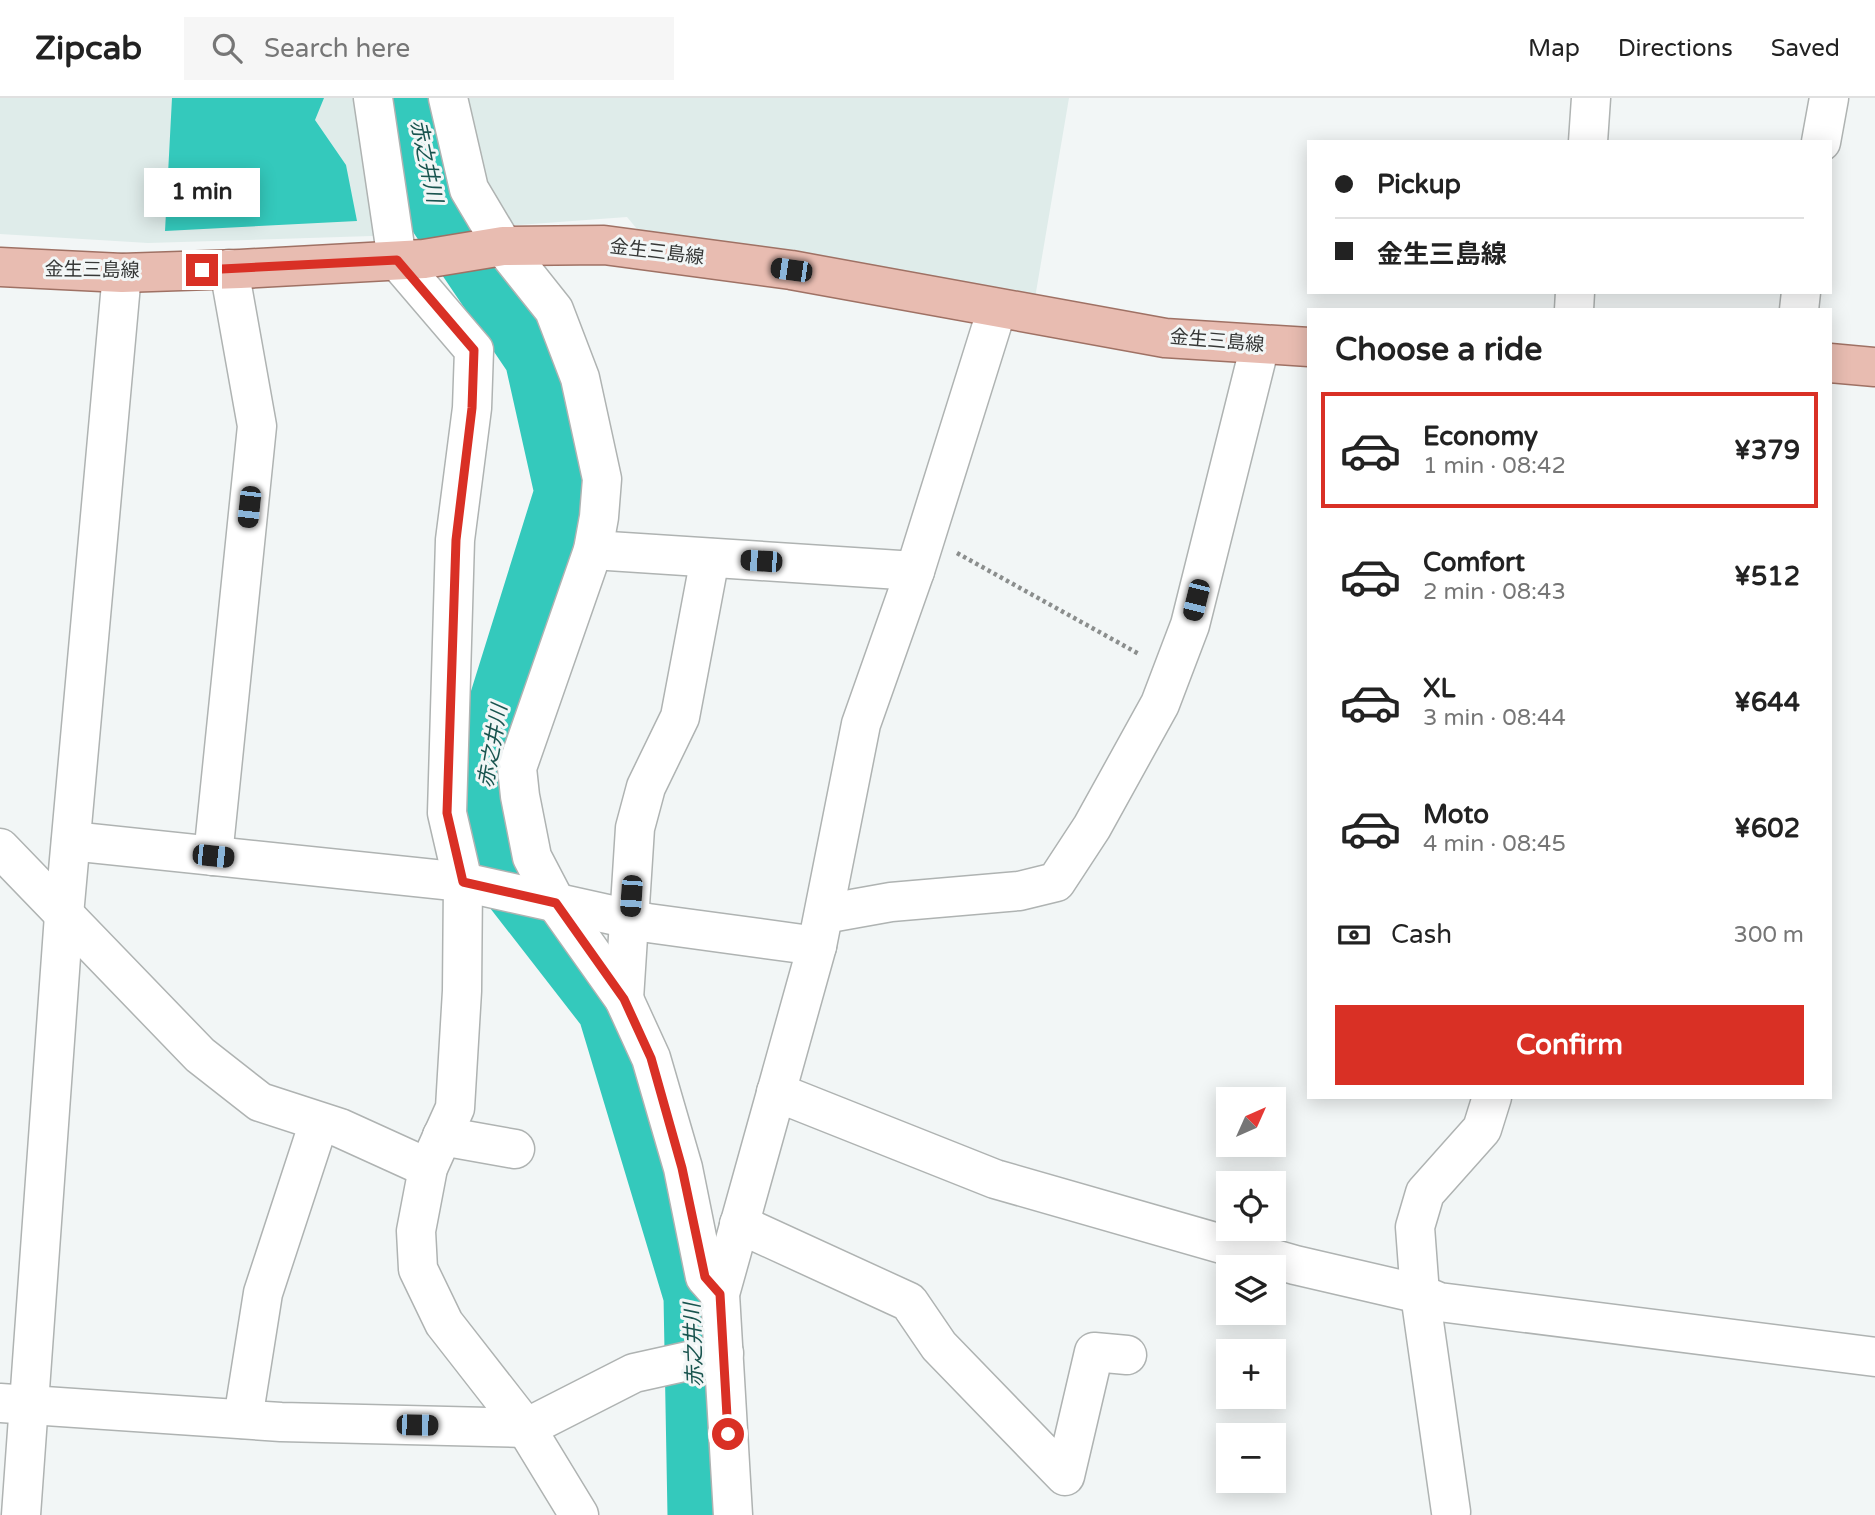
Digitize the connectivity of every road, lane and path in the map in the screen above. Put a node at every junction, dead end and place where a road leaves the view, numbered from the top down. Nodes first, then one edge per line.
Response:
1 (373, 98) edge
2 (448, 98) edge
3 (1591, 98) edge
4 (1829, 98) edge
5 (1588, 140) edge
6 (1821, 140) edge
7 (494, 247) junction
8 (411, 260) junction
9 (0, 267) edge
10 (229, 269) junction
11 (122, 273) junction
12 (998, 309) junction
13 (1260, 345) junction
14 (1307, 348) edge
15 (1832, 363) edge
16 (1875, 367) edge
17 (593, 550) junction
18 (920, 553) junction
19 (710, 558) junction
20 (1172, 673) junction
21 (71, 841) junction
22 (0, 848) edge
23 (213, 856) junction
24 (479, 886) junction
25 (550, 902) junction
26 (64, 915) junction
27 (630, 919) junction
28 (820, 930) junction
29 (624, 999) junction
30 (776, 1092) junction
31 (1491, 1099) edge
32 (320, 1122) junction
33 (515, 1149) dead end
34 (435, 1152) junction
35 (739, 1224) junction
36 (720, 1294) junction
37 (1420, 1294) junction
38 (715, 1355) junction
39 (1128, 1355) dead end
40 (1875, 1357) edge
41 (15, 1403) edge
42 (243, 1419) junction
43 (526, 1428) junction
44 (1451, 1512) dead end
45 (21, 1515) edge
46 (579, 1515) edge
47 (733, 1515) edge

1 - 8 street
2 - 7 street
3 - 5 street
4 - 6 street
7 - 8 main road, 金生三島線
7 - 12 main road, 金生三島線
7 - 17 street
8 - 10 main road, 金生三島線
8 - 24 street
9 - 11 main road, 金生三島線
10 - 11 main road, 金生三島線
10 - 23 street
11 - 21 street
12 - 13 main road, 金生三島線
12 - 18 street
13 - 14 main road, 金生三島線
13 - 20 street
15 - 16 main road
17 - 19 street
17 - 25 street
18 - 19 street
18 - 20 path
18 - 28 street
19 - 27 street
20 - 28 street
21 - 23 street
21 - 26 street
22 - 26 street
23 - 24 street
24 - 25 street
24 - 34 street
25 - 27 street
25 - 29 street
26 - 32 street
26 - 41 street
27 - 28 street
27 - 29 street
28 - 30 street
29 - 36 street
30 - 35 street
30 - 37 street
31 - 37 street
32 - 34 street
32 - 42 street
33 - 34 street
34 - 43 street
35 - 36 street
35 - 39 street
36 - 38 street
37 - 40 street
37 - 44 street
38 - 43 street
38 - 47 street
41 - 42 street
41 - 45 street
42 - 43 street
43 - 46 street

